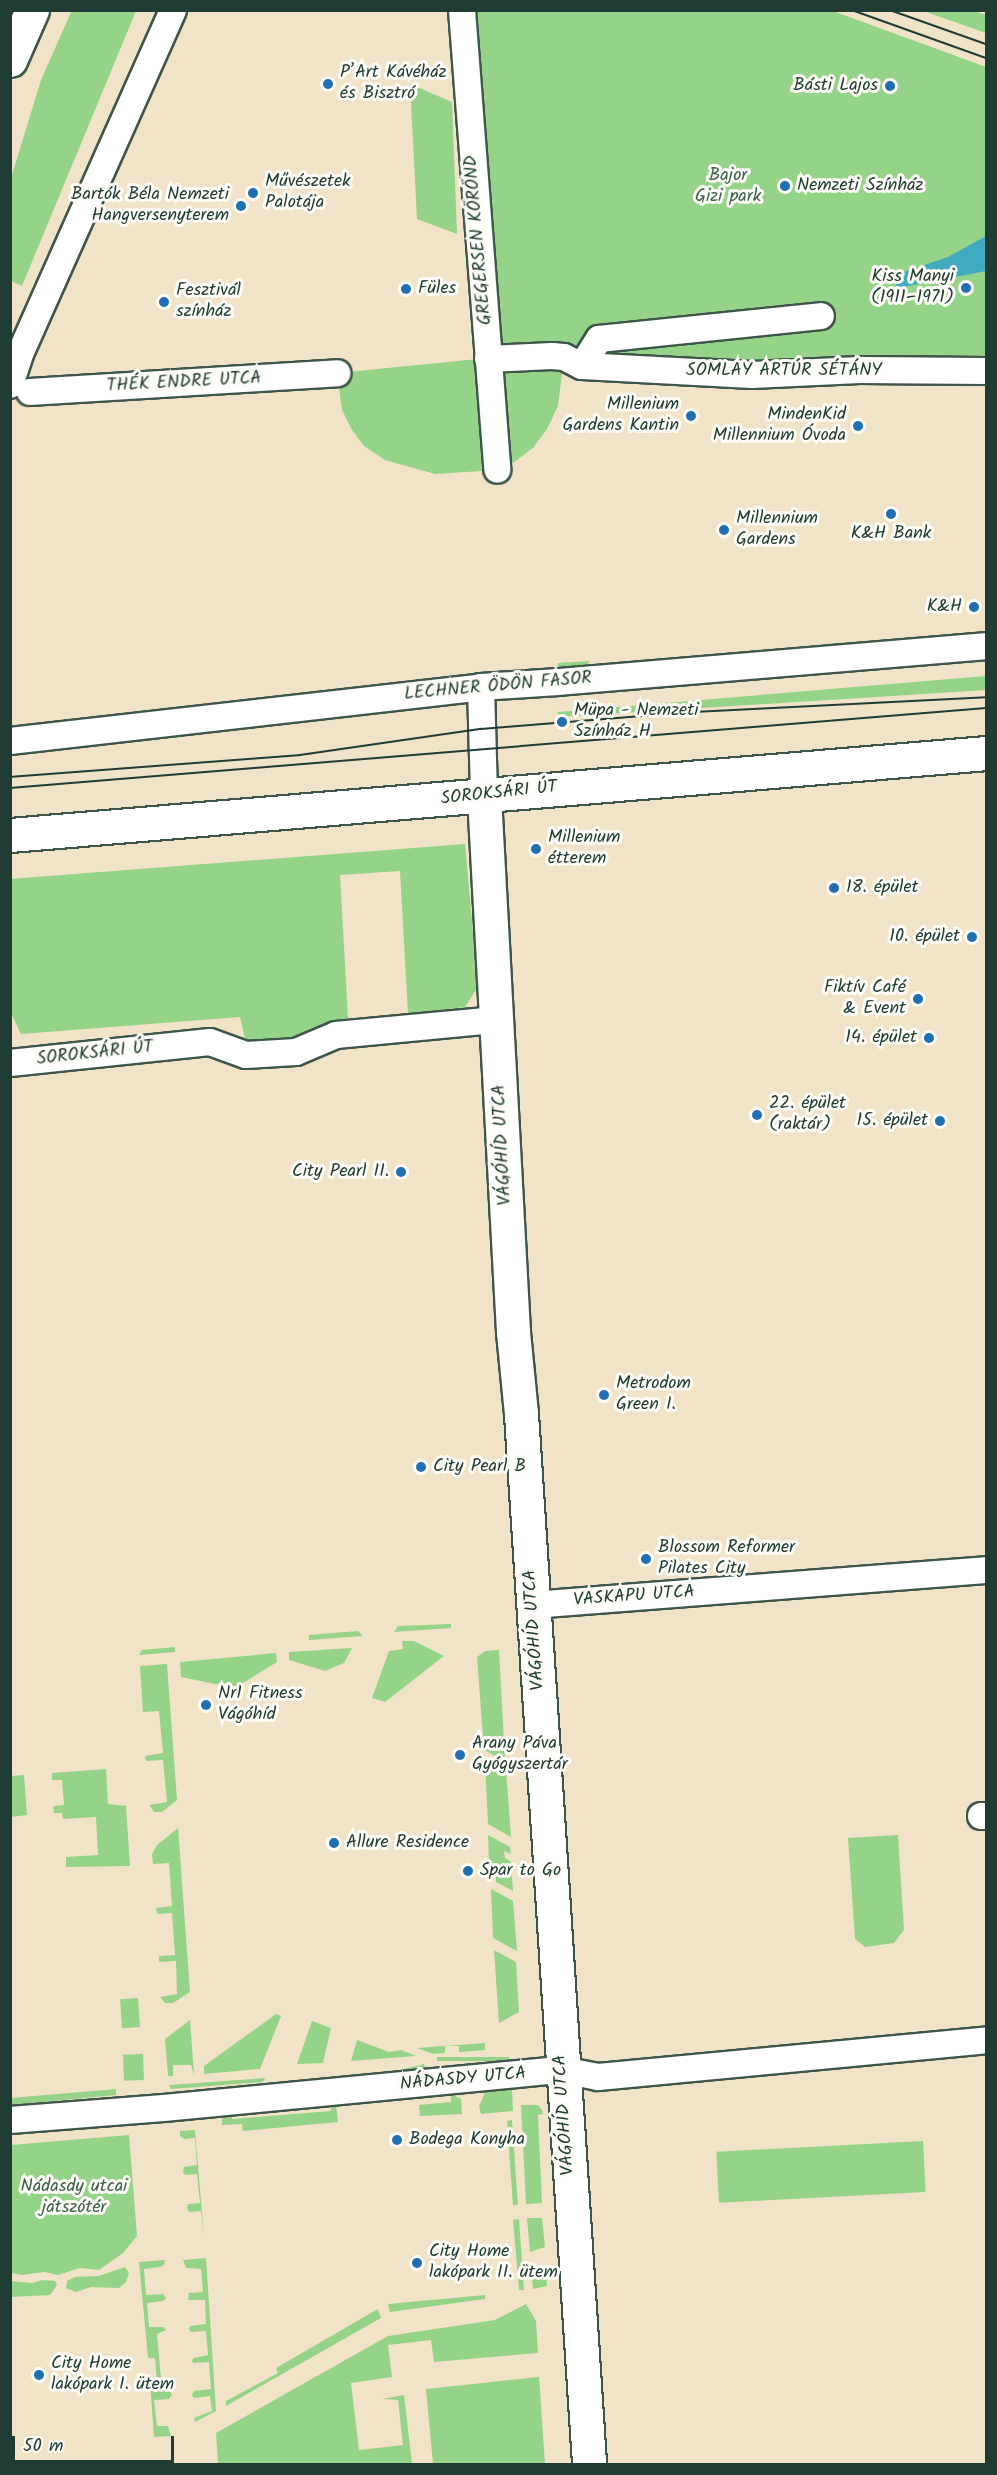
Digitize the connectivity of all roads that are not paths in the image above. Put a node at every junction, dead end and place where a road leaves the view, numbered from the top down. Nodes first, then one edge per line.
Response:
1 (173, 10) edge
2 (462, 10) edge
3 (30, 15) edge
4 (10, 60) edge
5 (10, 70) edge
6 (821, 316) dead end
7 (488, 359) junction
8 (582, 366) junction
9 (987, 371) edge
10 (337, 373) dead end
11 (20, 388) edge
12 (497, 470) dead end
13 (987, 646) edge
14 (481, 687) junction
15 (10, 741) edge
16 (987, 753) edge
17 (484, 796) junction
18 (10, 835) edge
19 (496, 1020) junction
20 (10, 1063) edge
21 (987, 1570) edge
22 (532, 1605) junction
23 (987, 2040) edge
24 (562, 2070) junction
25 (10, 2120) edge
26 (589, 2464) edge

1 - 11 street
2 - 7 street, GREGERSEN KÖRÖND
3 - 4 street
3 - 5 street
6 - 8 street
7 - 8 street, SOMLAY ARTÚR SÉTÁNY
7 - 12 street, GREGERSEN KÖRÖND
8 - 9 street, SOMLAY ARTÚR SÉTÁNY
10 - 11 street, THÉK ENDRE UTCA
13 - 14 street, LECHNER ÖDÖN FASOR
14 - 15 street, LECHNER ÖDÖN FASOR
14 - 17 street
16 - 17 street, SOROKSÁRI ÚT
17 - 18 street, SOROKSÁRI ÚT
17 - 19 street, VÁGÓHÍD UTCA
19 - 20 street, SOROKSÁRI ÚT
19 - 22 street, VÁGÓHÍD UTCA
21 - 22 street, VASKAPU UTCA
22 - 24 street, VÁGÓHÍD UTCA
23 - 24 street, NÁDASDY UTCA
24 - 25 street, NÁDASDY UTCA
24 - 26 street, VÁGÓHÍD UTCA

